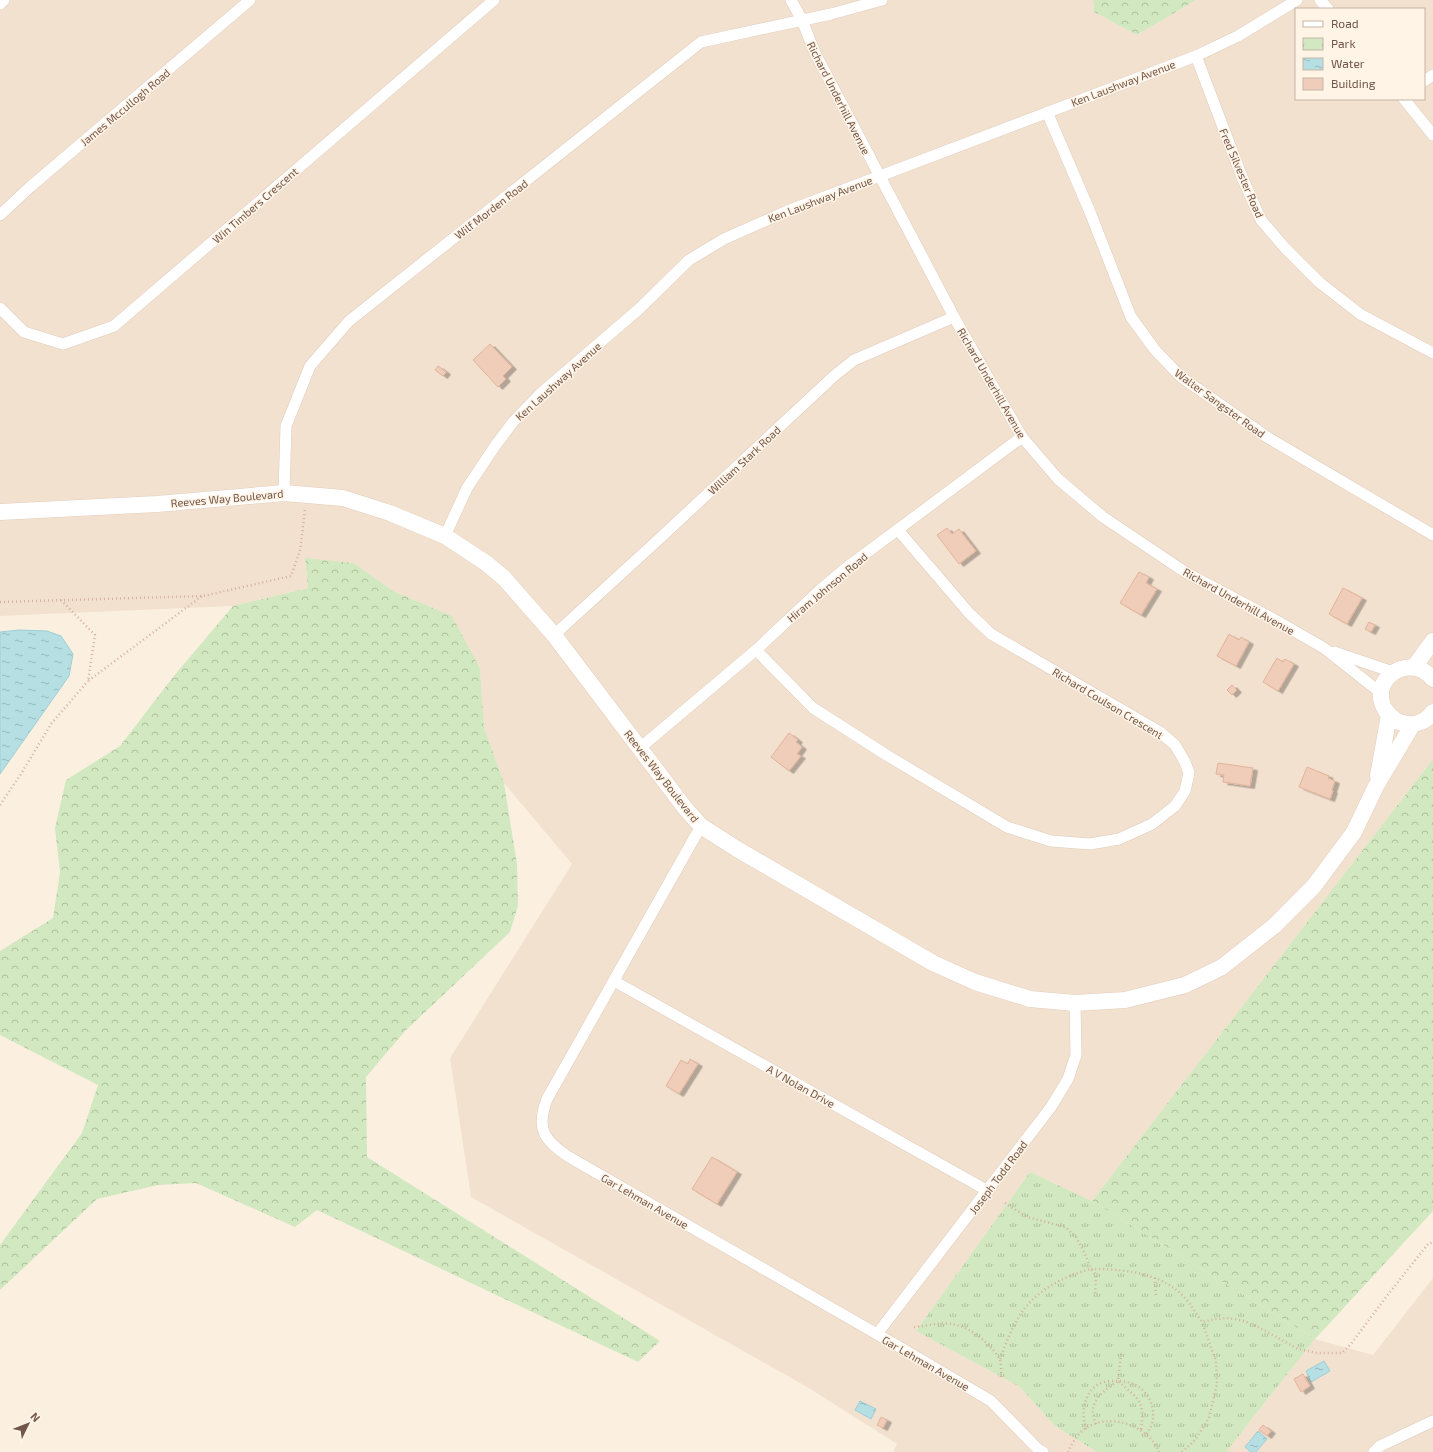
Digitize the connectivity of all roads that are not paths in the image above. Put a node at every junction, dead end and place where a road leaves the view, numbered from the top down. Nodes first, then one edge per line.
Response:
1 (4, 0) edge
2 (250, 0) edge
3 (494, 0) edge
4 (791, 0) edge
5 (882, 0) edge
6 (1297, 0) edge
7 (1320, 0) edge
8 (0, 4) edge
9 (1327, 8) edge
10 (802, 20) junction
11 (1196, 56) junction
12 (1405, 100) edge
13 (1047, 112) junction
14 (1433, 134) edge
15 (880, 176) junction
16 (0, 215) edge
17 (0, 308) edge
18 (954, 317) junction
19 (1433, 353) edge
20 (1022, 437) junction
21 (284, 493) junction
22 (0, 512) edge
23 (898, 530) junction
24 (1433, 535) edge
25 (445, 536) junction
26 (554, 635) junction
27 (1433, 641) edge
28 (1324, 648) junction
29 (756, 650) junction
30 (1414, 667) junction
31 (1393, 672) junction
32 (1433, 679) edge
33 (1381, 693) junction
34 (1433, 712) edge
35 (1389, 715) junction
36 (1413, 724) junction
37 (640, 748) junction
38 (1376, 786) junction
39 (701, 826) junction
40 (614, 981) junction
41 (1075, 1003) junction
42 (988, 1191) junction
43 (877, 1334) junction
44 (1433, 1421) edge
45 (1043, 1452) edge
46 (1374, 1452) edge

1 - 8 street
2 - 16 street, James Mccullogh Road
3 - 17 street, Win Timbers Crescent
4 - 10 street, Richard Underhill Avenue
5 - 10 street, Wilf Morden Road
6 - 11 street, Ken Laushway Avenue
7 - 9 street
10 - 15 street, Richard Underhill Avenue
10 - 21 street, Wilf Morden Road
11 - 13 street, Ken Laushway Avenue
11 - 19 street, Fred Silvester Road
12 - 14 street
13 - 15 street, Ken Laushway Avenue
13 - 24 street, Walter Sangster Road
15 - 18 street, Richard Underhill Avenue
15 - 25 street, Ken Laushway Avenue
18 - 20 street, Richard Underhill Avenue
18 - 26 street, William Stark Road
20 - 23 street, Hiram Johnson Road
20 - 28 street, Richard Underhill Avenue
21 - 22 street, Reeves Way Boulevard
21 - 25 street, Reeves Way Boulevard
23 - 29 street, Hiram Johnson Road
23 - 29 street, Richard Coulson Crescent
25 - 26 street, Reeves Way Boulevard
26 - 37 street, Reeves Way Boulevard
27 - 30 street
28 - 31 street, Richard Underhill Avenue
28 - 33 street, Richard Underhill Avenue
29 - 37 street, Hiram Johnson Road
30 - 31 street
30 - 32 street
31 - 33 street
33 - 35 street
34 - 36 street
35 - 36 street
35 - 38 street, Reeves Way Boulevard
36 - 38 street, Reeves Way Boulevard
37 - 39 street, Reeves Way Boulevard
38 - 41 street, Reeves Way Boulevard
39 - 40 street, Gar Lehman Avenue
39 - 41 street, Reeves Way Boulevard
40 - 42 street, A V Nolan Drive
40 - 43 street, Gar Lehman Avenue
41 - 42 street, Joseph Todd Road
42 - 43 street, Joseph Todd Road
43 - 45 street, Gar Lehman Avenue
44 - 46 street

